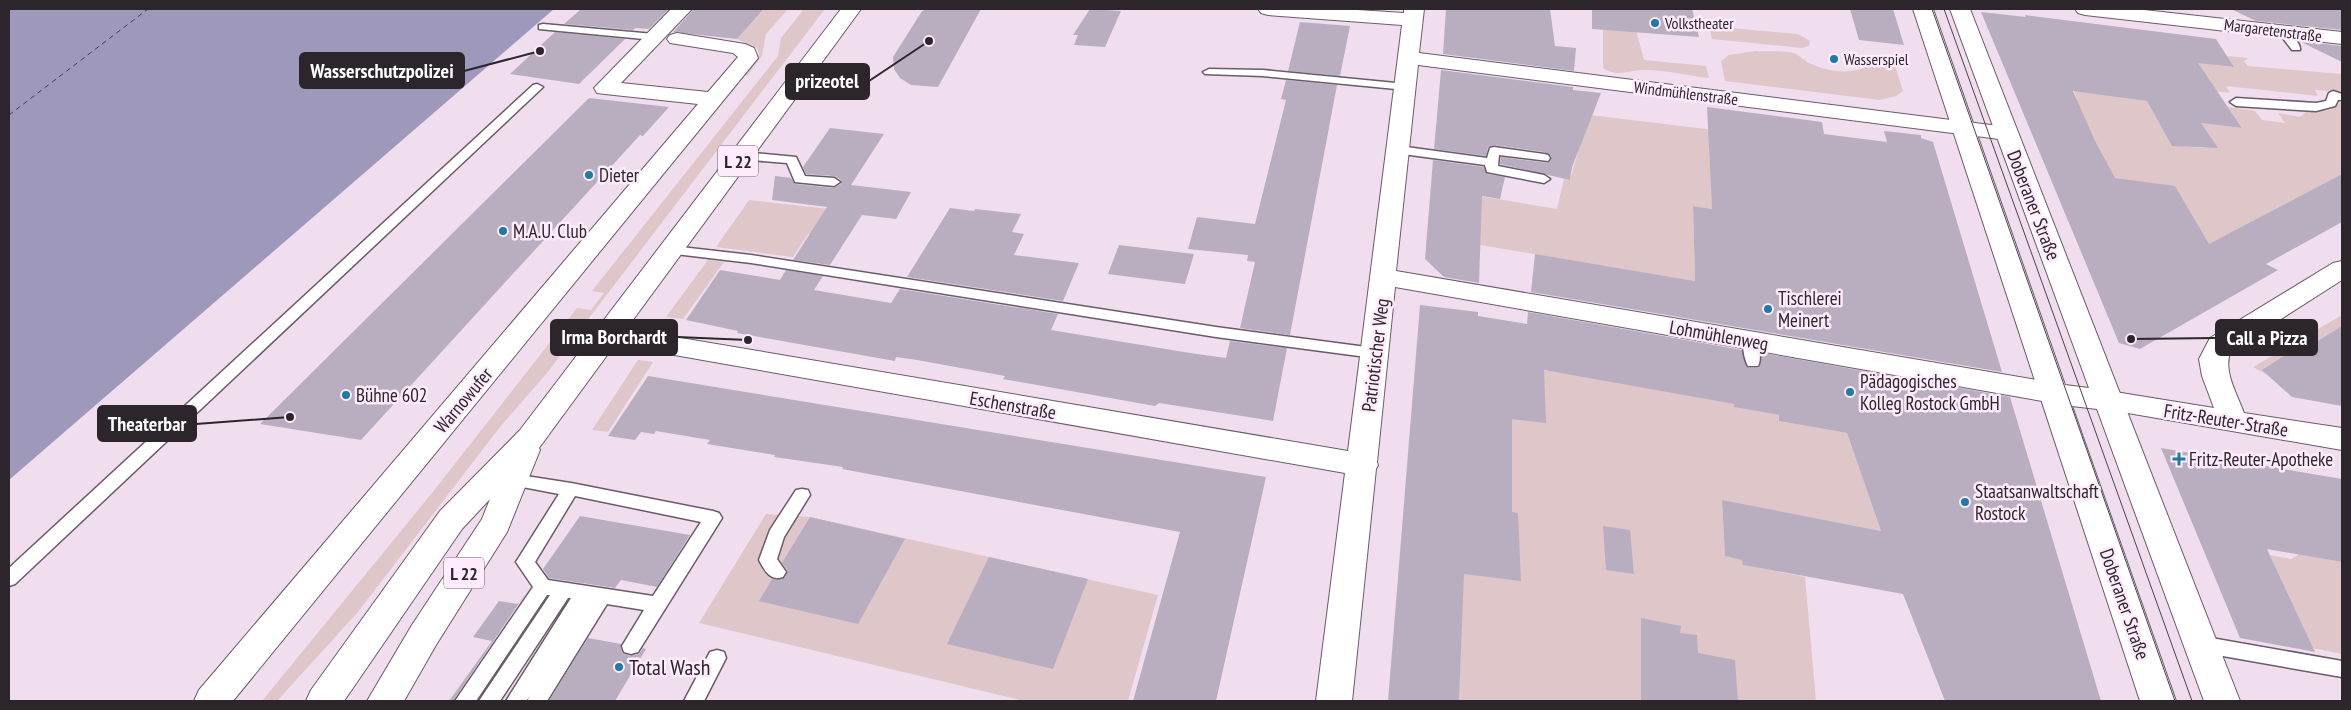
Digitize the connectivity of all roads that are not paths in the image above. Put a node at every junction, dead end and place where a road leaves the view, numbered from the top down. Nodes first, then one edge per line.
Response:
1 (682, 9) edge
2 (851, 9) edge
3 (1268, 9) edge
4 (1922, 9) edge
5 (1960, 9) edge
6 (2085, 9) edge
7 (1414, 13) edge
8 (2203, 15) edge
9 (543, 27) dead end
10 (2283, 31) junction
11 (666, 38) junction
12 (2342, 38) edge
13 (2296, 48) dead end
14 (1410, 58) junction
15 (1209, 72) dead end
16 (537, 87) dead end
17 (1406, 87) junction
18 (2342, 97) edge
19 (713, 99) junction
20 (2236, 102) dead end
21 (1963, 128) junction
22 (2007, 133) junction
23 (1399, 150) junction
24 (742, 156) junction
25 (1544, 158) dead end
26 (1491, 162) junction
27 (1544, 179) dead end
28 (834, 182) dead end
29 (672, 250) junction
30 (2342, 269) edge
31 (1384, 278) junction
32 (663, 344) dead end
33 (1374, 353) junction
34 (2054, 393) junction
35 (2109, 401) junction
36 (2234, 421) junction
37 (530, 438) junction
38 (2342, 438) edge
39 (1363, 465) junction
40 (513, 480) junction
41 (571, 489) junction
42 (802, 495) dead end
43 (776, 572) dead end
44 (9, 579) edge
45 (543, 587) junction
46 (563, 590) junction
47 (593, 595) junction
48 (657, 604) junction
49 (2200, 644) junction
50 (631, 646) dead end
51 (717, 658) dead end
52 (2342, 669) edge
53 (212, 701) edge
54 (324, 701) edge
55 (385, 701) edge
56 (465, 701) edge
57 (490, 701) edge
58 (516, 701) edge
59 (537, 701) edge
60 (694, 701) edge
61 (1334, 701) edge
62 (2158, 701) edge
63 (2222, 701) edge

1 - 11 street
2 - 24 street, L 22
3 - 7 street
4 - 21 street, Doberaner Straße
5 - 22 street, Doberaner Straße
6 - 8 street, Margaretenstraße
7 - 14 street, Patriotischer Weg
8 - 10 street, Margaretenstraße
9 - 11 lane
10 - 12 street, Margaretenstraße
10 - 13 lane
11 - 19 street, Warnowufer
11 - 19 street
14 - 17 street, Patriotischer Weg
14 - 21 street, Windmühlenstraße
15 - 17 lane
16 - 44 lane
17 - 23 street, Patriotischer Weg
18 - 20 lane
19 - 53 street, Warnowufer
21 - 22 street, Windmühlenstraße
21 - 34 street, Doberaner Straße
22 - 35 street, Doberaner Straße
23 - 26 lane
23 - 31 street, Patriotischer Weg
24 - 28 lane
24 - 29 street, L 22
25 - 26 lane
26 - 27 lane
29 - 33 lane
29 - 37 street, L 22
30 - 36 street
31 - 33 street, Patriotischer Weg
31 - 34 street, Lohmühlenweg
32 - 39 street, Eschenstraße
33 - 39 street, Patriotischer Weg
34 - 35 street
34 - 62 street, Doberaner Straße
35 - 36 street, Fritz-Reuter-Straße
35 - 49 street, Doberaner Straße
36 - 38 street, Fritz-Reuter-Straße
37 - 40 street, L 22
37 - 54 street, L 22
39 - 61 street, Patriotischer Weg
40 - 41 lane
40 - 55 street, L 22
41 - 45 lane
41 - 48 lane
42 - 43 lane
45 - 46 lane
45 - 56 lane
46 - 47 lane
46 - 57 lane
47 - 48 lane
47 - 58 lane
47 - 59 lane
48 - 50 lane
49 - 52 lane
49 - 63 street, Doberaner Straße
51 - 60 lane

